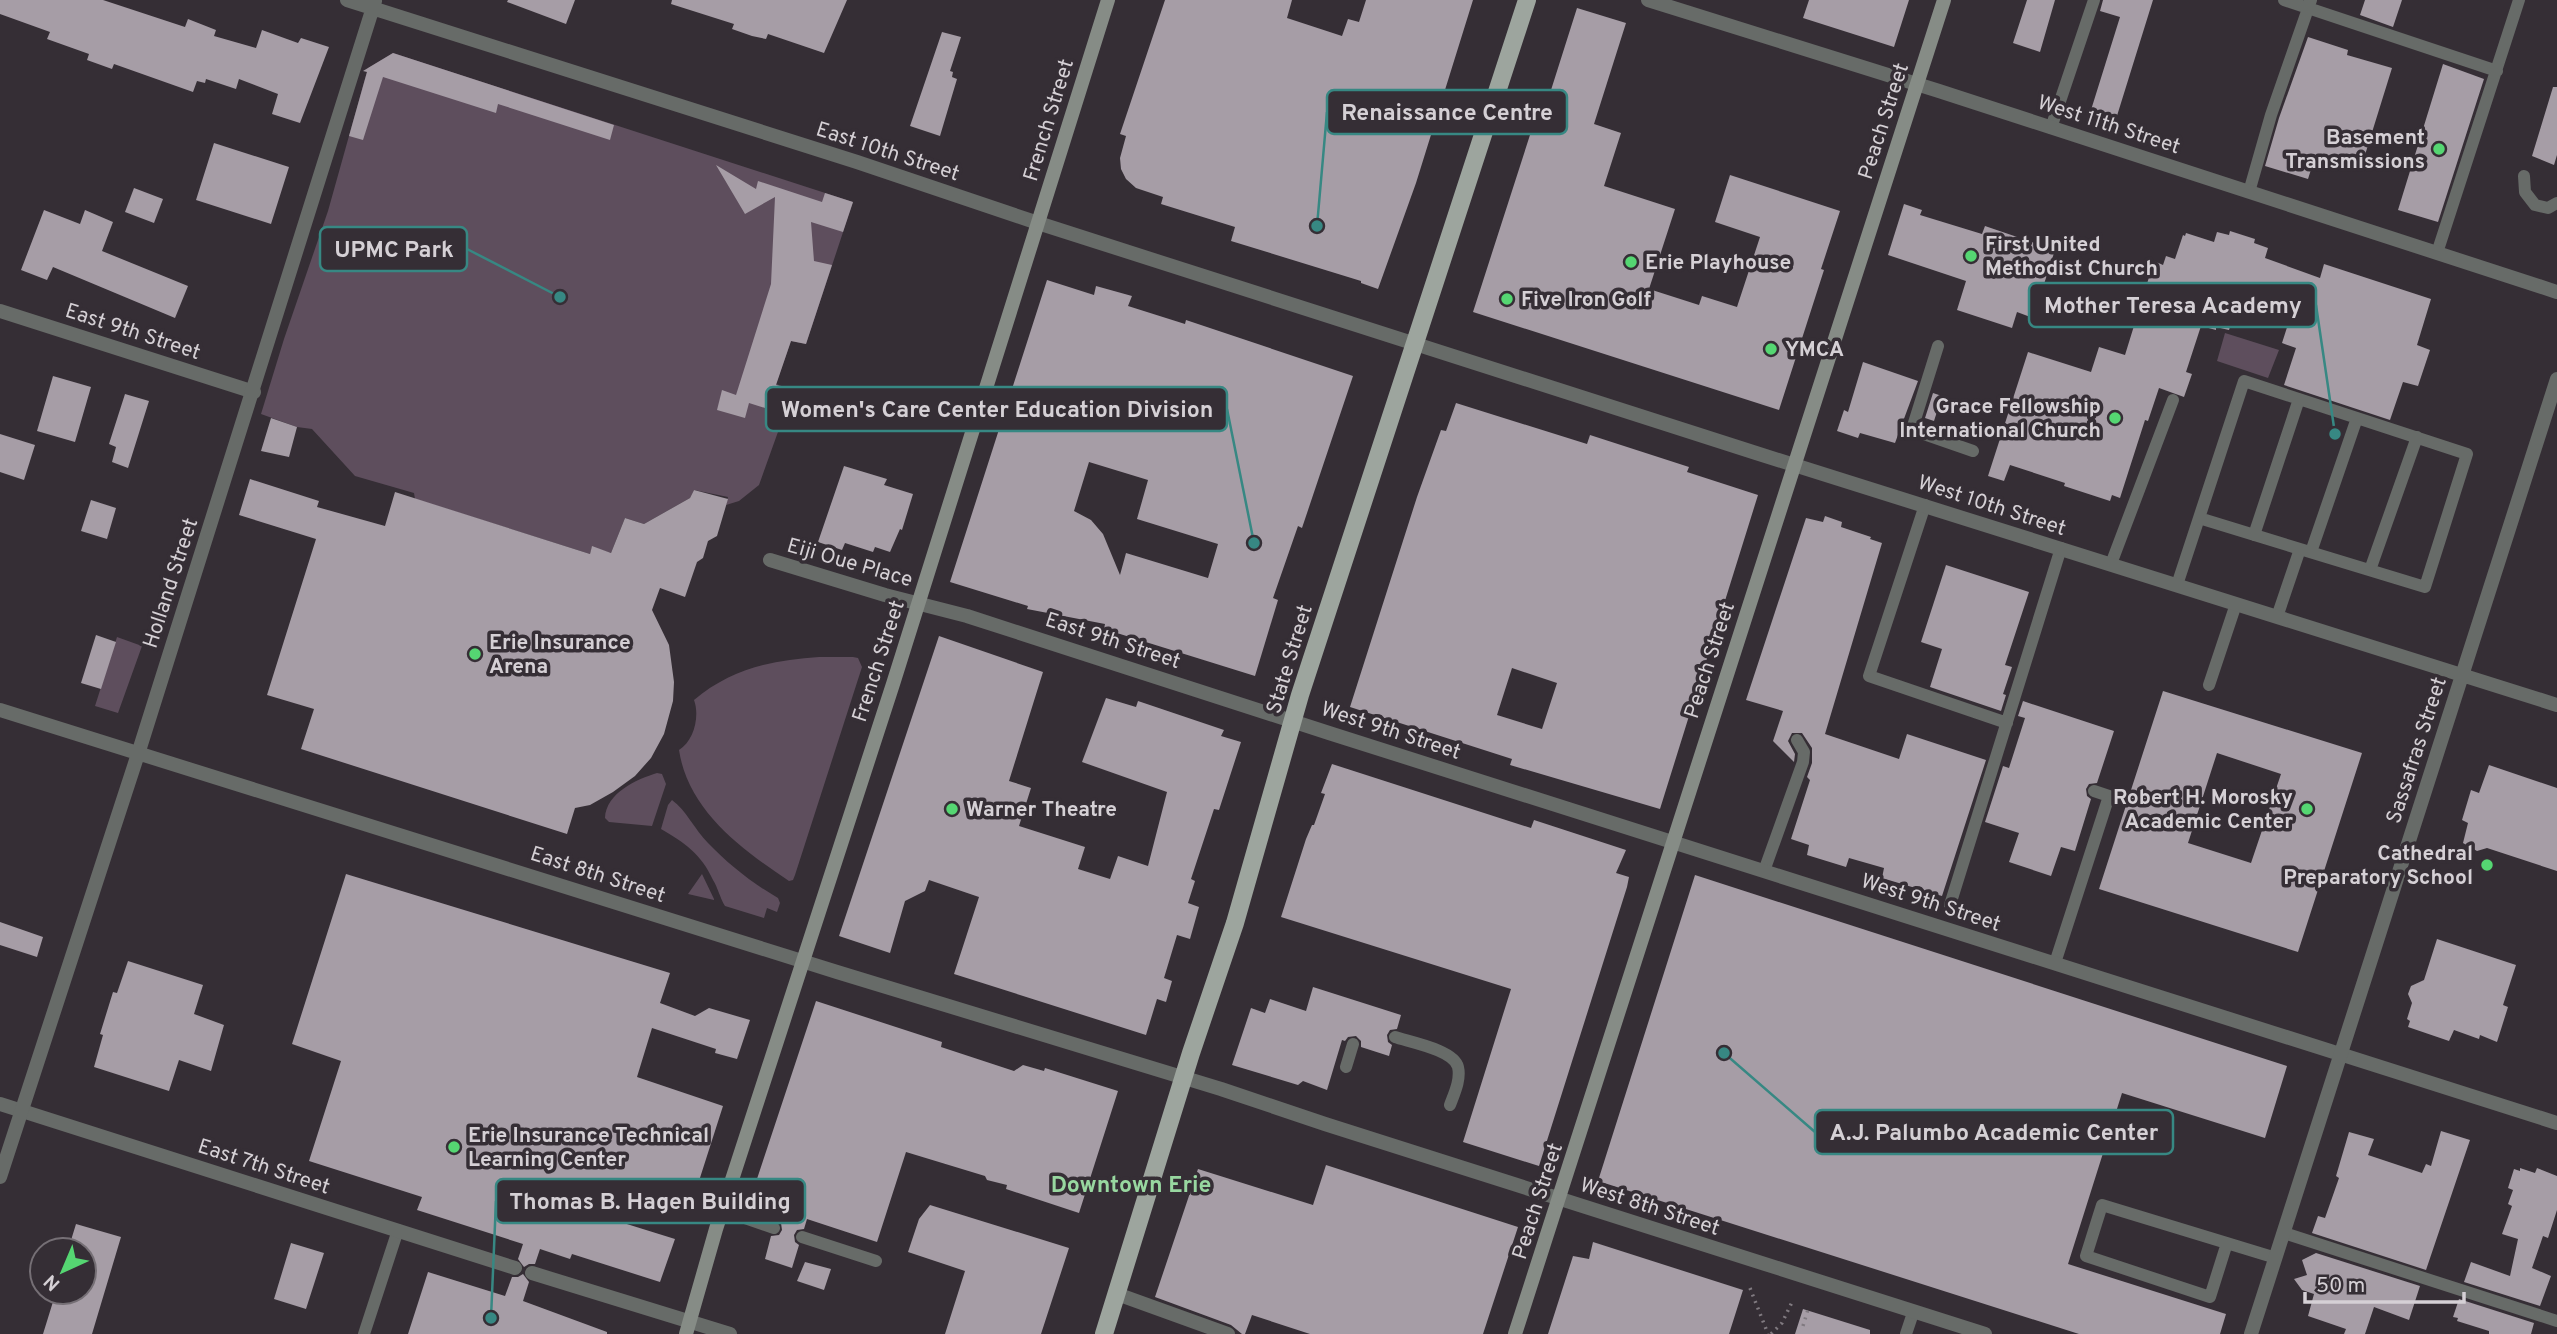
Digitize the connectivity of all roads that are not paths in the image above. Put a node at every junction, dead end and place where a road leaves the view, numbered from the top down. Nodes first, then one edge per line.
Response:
1 (347, 0) edge
2 (1108, 0) edge
3 (1527, 0) edge
4 (1648, 0) edge
5 (1944, 0) edge
6 (2094, 0) edge
7 (2284, 0) edge
8 (2519, 0) edge
9 (374, 4) edge
10 (2309, 4) edge
11 (2497, 71) junction
12 (1917, 84) junction
13 (2051, 128) junction
14 (2524, 176) dead end
15 (2249, 192) junction
16 (2557, 204) edge
17 (1038, 223) junction
18 (2437, 253) junction
19 (2557, 292) edge
20 (0, 311) edge
21 (1415, 343) junction
22 (1938, 346) dead end
23 (2557, 379) edge
24 (254, 392) junction
25 (2299, 399) junction
26 (2173, 400) dead end
27 (2357, 418) junction
28 (2417, 437) junction
29 (1973, 451) dead end
30 (1793, 464) junction
31 (1925, 506) junction
32 (2199, 518) junction
33 (2254, 535) junction
34 (2061, 548) junction
35 (2305, 550) junction
36 (769, 560) dead end
37 (2111, 564) junction
38 (2370, 570) junction
39 (2177, 585) junction
40 (919, 604) junction
41 (2236, 604) junction
42 (2277, 617) junction
43 (2462, 675) junction
44 (2209, 685) dead end
45 (2557, 705) edge
46 (0, 710) edge
47 (1293, 721) junction
48 (2007, 723) junction
49 (1797, 740) dead end
50 (138, 754) junction
51 (2094, 792) dead end
52 (1673, 842) junction
53 (1764, 871) junction
54 (1950, 905) dead end
55 (802, 961) junction
56 (2055, 963) junction
57 (1395, 1037) dead end
58 (1353, 1044) dead end
59 (2342, 1053) junction
60 (1346, 1067) dead end
61 (1184, 1078) junction
62 (0, 1104) edge
63 (1450, 1105) dead end
64 (22, 1111) junction
65 (2557, 1123) edge
66 (0, 1177) edge
67 (1560, 1199) junction
68 (722, 1210) junction
69 (774, 1228) dead end
70 (398, 1230) junction
71 (2284, 1233) junction
72 (802, 1237) dead end
73 (2227, 1243) junction
74 (2276, 1258) junction
75 (876, 1261) dead end
76 (515, 1268) dead end
77 (532, 1273) dead end
78 (1117, 1294) junction
79 (1913, 1313) junction
80 (2557, 1321) edge
81 (688, 1327) edge
82 (364, 1334) edge
83 (730, 1334) edge
84 (1104, 1334) edge
85 (1228, 1334) edge
86 (1516, 1334) edge
87 (1906, 1334) edge
88 (1985, 1334) edge
89 (2251, 1334) edge

1 - 9 street, East 10th Street
2 - 17 main road, French Street
3 - 21 main road, State Street
4 - 12 street, West 11th Street
5 - 12 main road, Peach Street
6 - 13 lane
7 - 10 lane
8 - 11 lane
9 - 17 street, East 10th Street
9 - 24 street, Holland Street
10 - 11 lane
10 - 15 lane
11 - 18 lane
12 - 13 street, West 11th Street
12 - 30 main road, Peach Street
13 - 15 street, West 11th Street
14 - 16 lane
15 - 18 street, West 11th Street
17 - 21 street, East 10th Street
17 - 40 main road, French Street
18 - 19 street, West 11th Street
20 - 24 street, East 9th Street
21 - 30 street, West 10th Street
21 - 47 main road, State Street
22 - 29 lane
23 - 43 street, Sassafras Street
24 - 50 street, Holland Street
25 - 27 lane
25 - 32 lane
25 - 33 lane
26 - 37 lane
27 - 28 lane
27 - 35 lane
28 - 38 lane
28 - 38 lane
30 - 31 street, West 10th Street
30 - 52 main road, Peach Street
31 - 34 street, West 10th Street
31 - 48 lane
32 - 33 lane
32 - 39 lane
33 - 35 lane
34 - 37 street, West 10th Street
34 - 48 lane
35 - 38 lane
35 - 42 lane
36 - 40 street, Eiji Oue Place
37 - 39 street, West 10th Street
39 - 41 street, West 10th Street
40 - 47 street, East 9th Street
40 - 55 main road, French Street
41 - 42 street, West 10th Street
41 - 44 lane
42 - 43 street, West 10th Street
43 - 45 street, West 10th Street
43 - 59 street, Sassafras Street
46 - 50 street, East 8th Street
47 - 52 street, West 9th Street
47 - 61 main road, State Street
48 - 54 lane
49 - 53 lane
50 - 55 street, East 8th Street
50 - 64 street, Holland Street
51 - 56 lane
52 - 53 street, West 9th Street
52 - 67 main road, Peach Street
53 - 56 street, West 9th Street
55 - 61 street, East 8th Street
55 - 68 main road, French Street
56 - 59 street, West 9th Street
57 - 63 lane
58 - 60 lane
59 - 65 street, West 9th Street
59 - 71 street, Sassafras Street
61 - 67 street, West 8th Street
61 - 78 main road, State Street
62 - 64 street, East 7th Street
64 - 66 street, Holland Street
64 - 70 street, East 7th Street
67 - 79 street, West 8th Street
67 - 86 main road, Peach Street
68 - 69 lane
68 - 81 main road, French Street
70 - 76 street, East 7th Street
70 - 82 lane
71 - 74 street, Sassafras Street
71 - 80 lane
72 - 75 lane
73 - 73 lane
73 - 74 lane
74 - 89 street, Sassafras Street
77 - 81 street
78 - 84 main road, State Street
78 - 85 street
79 - 87 lane
79 - 88 street, West 8th Street
81 - 83 street

